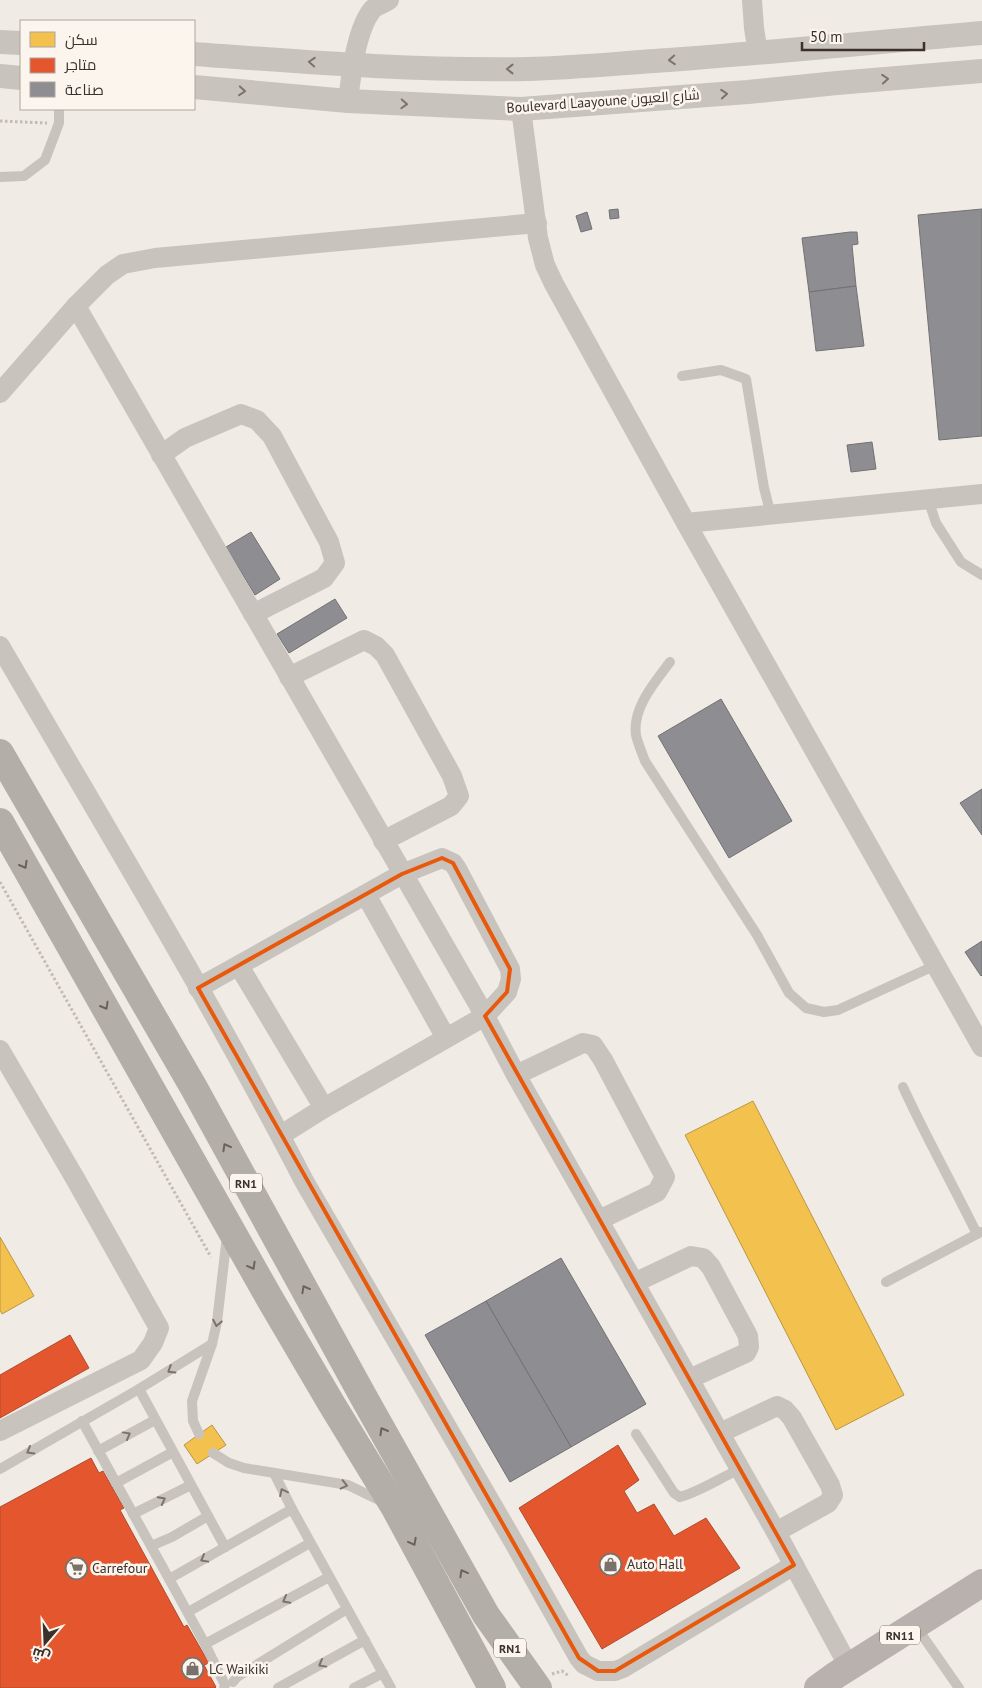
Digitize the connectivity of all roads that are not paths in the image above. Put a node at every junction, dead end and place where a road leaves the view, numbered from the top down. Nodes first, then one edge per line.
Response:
1 (366, 0) edge
2 (752, 0) edge
3 (388, 1) edge
4 (366, 20) junction
5 (982, 33) edge
6 (0, 42) edge
7 (20, 43) edge
8 (195, 54) edge
9 (758, 54) junction
10 (352, 65) junction
11 (982, 71) edge
12 (0, 76) edge
13 (20, 78) edge
14 (195, 86) edge
15 (348, 101) junction
16 (520, 109) junction
17 (59, 110) edge
18 (0, 177) edge
19 (537, 223) junction
20 (76, 306) junction
21 (682, 376) dead end
22 (0, 393) edge
23 (161, 454) junction
24 (982, 494) edge
25 (928, 499) junction
26 (771, 515) junction
27 (686, 523) junction
28 (982, 575) edge
29 (253, 614) junction
30 (0, 646) edge
31 (670, 662) dead end
32 (289, 677) junction
33 (0, 753) edge
34 (0, 822) edge
35 (383, 841) junction
36 (402, 874) junction
37 (366, 895) junction
38 (936, 965) junction
39 (240, 966) junction
40 (198, 988) junction
41 (485, 1016) junction
42 (446, 1038) junction
43 (982, 1047) edge
44 (1, 1056) edge
45 (516, 1075) junction
46 (903, 1087) dead end
47 (324, 1108) junction
48 (281, 1135) junction
49 (599, 1220) junction
50 (228, 1223) junction
51 (980, 1233) edge
52 (886, 1282) dead end
53 (634, 1283) junction
54 (212, 1344) junction
55 (689, 1379) junction
56 (139, 1389) junction
57 (155, 1420) junction
58 (82, 1421) junction
59 (0, 1431) edge
60 (199, 1434) dead end
61 (636, 1434) dead end
62 (720, 1434) junction
63 (98, 1451) junction
64 (173, 1452) junction
65 (213, 1453) dead end
66 (0, 1469) edge
67 (740, 1469) junction
68 (274, 1473) junction
69 (116, 1483) junction
70 (191, 1485) junction
71 (395, 1508) junction
72 (292, 1509) junction
73 (133, 1514) junction
74 (208, 1516) junction
75 (776, 1532) junction
76 (310, 1543) junction
77 (151, 1546) junction
78 (225, 1548) junction
79 (794, 1565) junction
80 (329, 1577) junction
81 (169, 1579) junction
82 (982, 1583) edge
83 (347, 1609) junction
84 (188, 1612) junction
85 (915, 1625) junction
86 (365, 1640) junction
87 (205, 1644) junction
88 (849, 1668) junction
89 (383, 1672) junction
90 (554, 1683) edge
91 (230, 1686) edge
92 (278, 1688) edge
93 (354, 1688) edge
94 (390, 1688) edge
95 (492, 1688) edge
96 (818, 1688) edge
97 (959, 1688) edge

1 - 4 street
2 - 9 street
3 - 4 street
4 - 10 street
5 - 9 street
6 - 7 street
10 -> 8 street
9 -> 10 street
10 - 15 street
16 -> 11 street, Boulevard Laayoune شارع العيون
12 - 13 street
14 -> 15 street, Boulevard Laayoune شارع العيون
15 -> 16 street, Boulevard Laayoune شارع العيون
16 - 19 street
17 - 18 lane
19 - 20 street
19 - 27 street
20 - 22 street
20 - 23 street
21 - 26 lane
23 - 29 street
23 - 29 street
24 - 25 street
25 - 26 street
25 - 28 lane
26 - 27 street
27 - 38 street
29 - 32 street
30 - 40 street
31 - 38 lane
32 - 35 street
32 - 35 street
90 -> 33 highway, RN1
34 -> 50 highway, RN1
35 - 36 street
36 - 37 street
36 - 41 street
36 - 41 street
37 - 39 street
37 - 42 street
38 - 43 street
39 - 40 street
39 - 47 street
40 - 48 street
41 - 42 street
41 - 45 street
42 - 47 street
44 - 59 street
45 - 49 street
45 - 49 street
46 - 51 lane
47 - 48 street
48 - 79 street
49 - 53 street
50 -> 54 lane
50 -> 71 highway, RN1
51 - 52 lane
53 - 55 street
53 - 55 street
54 -> 56 lane
54 - 60 lane
55 - 62 street
56 - 57 lane
56 - 58 lane
63 -> 57 lane
57 - 64 lane
58 - 63 lane
58 -> 66 lane
61 - 67 lane
62 - 67 street
62 - 75 street
63 - 69 lane
64 - 69 lane
64 - 70 lane
65 - 68 lane
67 - 75 street
68 -> 71 lane
72 -> 68 lane
69 - 73 lane
73 -> 70 lane
70 - 74 lane
71 -> 95 highway, RN1
72 - 76 lane
72 - 78 lane
73 - 77 lane
74 - 77 lane
74 - 78 lane
75 - 79 street
76 - 80 lane
76 - 84 lane
77 - 81 lane
78 -> 81 lane
79 - 88 street
80 - 83 lane
80 -> 87 lane
81 - 84 lane
82 - 85 main road, RN11
83 - 86 lane
83 - 91 lane
84 - 87 lane
85 - 88 main road, RN11
85 - 97 lane
86 - 89 lane
86 -> 92 lane
87 - 91 lane
88 - 96 main road, RN11
89 - 93 lane
89 - 94 lane

